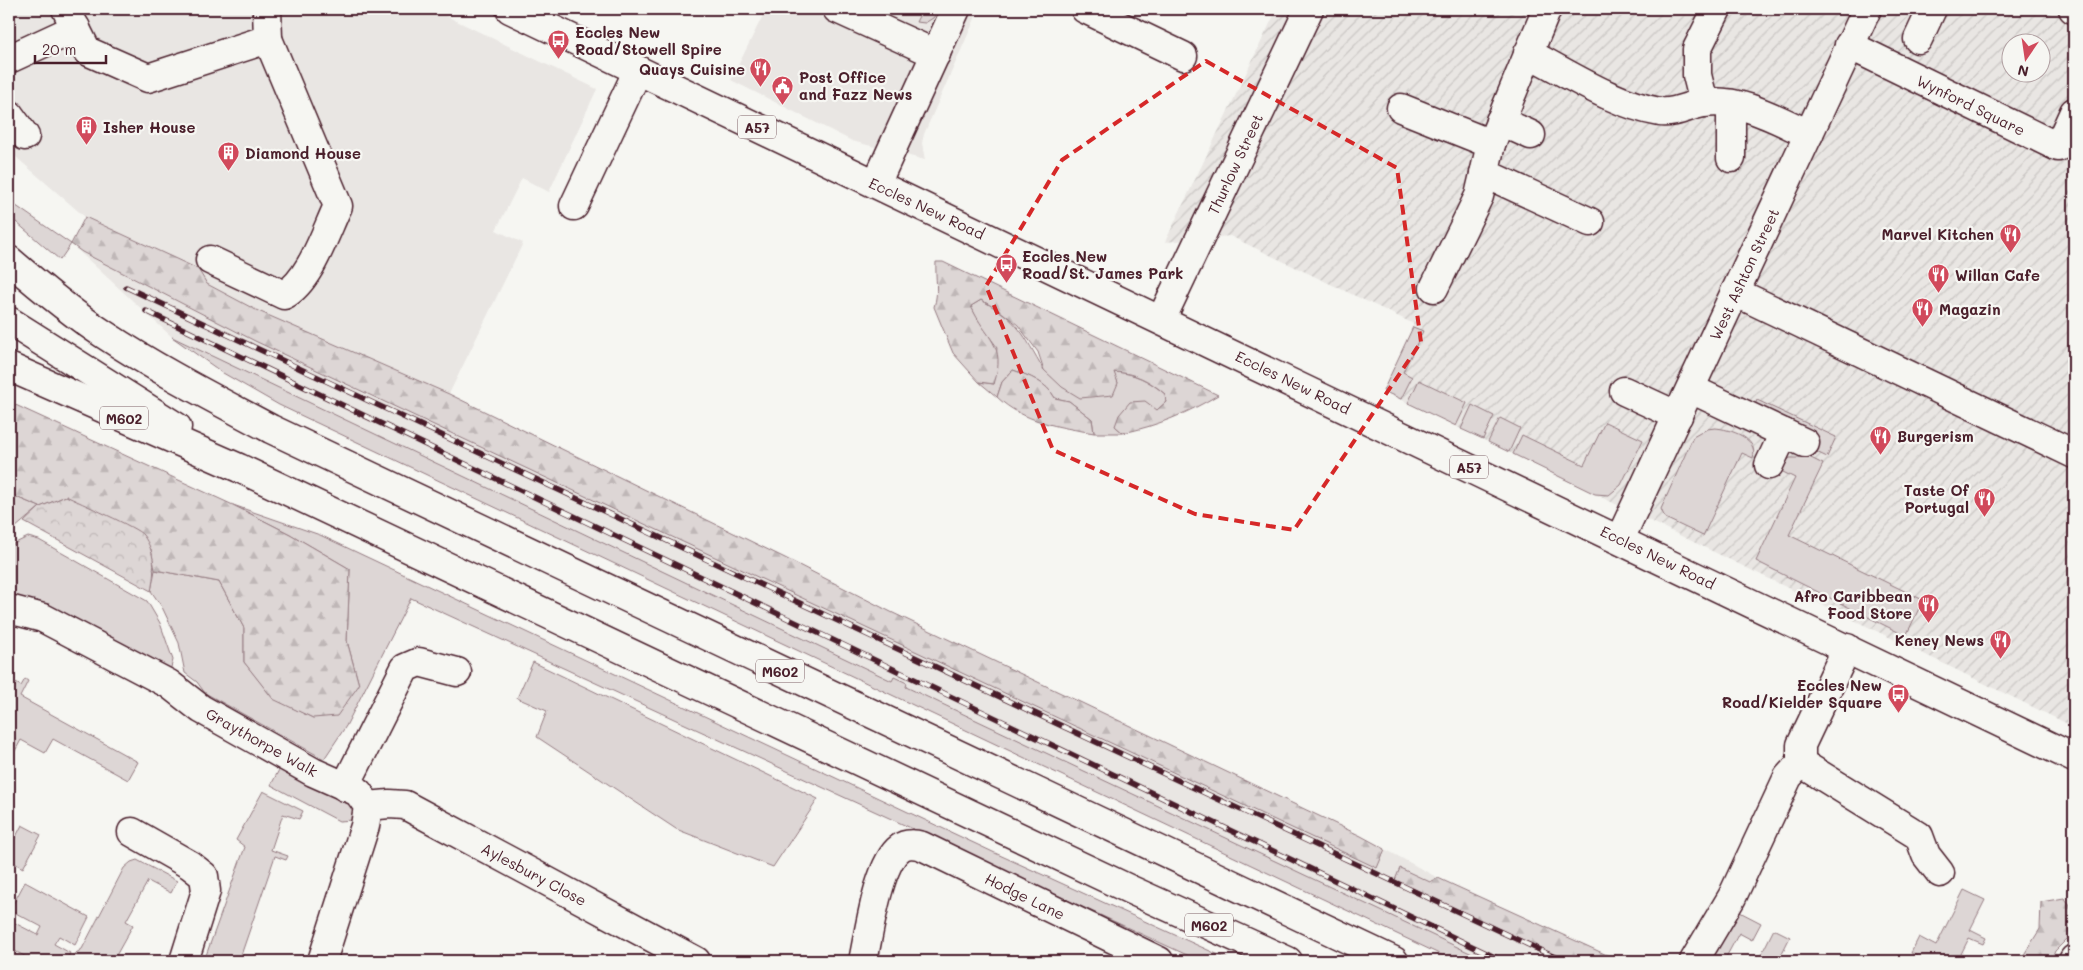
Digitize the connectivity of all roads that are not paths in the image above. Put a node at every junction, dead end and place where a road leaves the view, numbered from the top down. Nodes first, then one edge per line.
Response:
1 (267, 9) edge
2 (510, 9) edge
3 (836, 9) edge
4 (956, 9) edge
5 (1085, 9) edge
6 (1309, 9) edge
7 (1547, 9) edge
8 (1717, 9) edge
9 (1867, 9) edge
10 (1932, 9) edge
11 (71, 18) edge
12 (268, 39) junction
13 (1918, 40) dead end
14 (1849, 46) junction
15 (1528, 53) junction
16 (936, 54) junction
17 (1183, 56) dead end
18 (9, 59) edge
19 (638, 70) junction
20 (1704, 103) junction
21 (1731, 104) junction
22 (1401, 108) dead end
23 (2074, 112) edge
24 (9, 114) edge
25 (1496, 133) junction
26 (1810, 134) junction
27 (1531, 135) dead end
28 (25, 136) dead end
29 (1731, 158) dead end
30 (1484, 173) junction
31 (876, 184) junction
32 (574, 206) dead end
33 (1590, 222) dead end
34 (9, 260) edge
35 (210, 260) dead end
36 (1434, 288) dead end
37 (1735, 292) junction
38 (1162, 320) junction
39 (9, 321) edge
40 (9, 368) edge
41 (1690, 389) junction
42 (1624, 391) dead end
43 (1678, 416) junction
44 (2074, 454) edge
45 (1769, 465) dead end
46 (239, 468) junction
47 (1620, 539) junction
48 (9, 609) edge
49 (1847, 648) junction
50 (456, 672) dead end
51 (2074, 758) edge
52 (1801, 763) junction
53 (345, 787) junction
54 (368, 806) junction
55 (132, 832) dead end
56 (1940, 873) dead end
57 (184, 961) edge
58 (322, 961) edge
59 (696, 961) edge
60 (863, 961) edge
61 (1159, 961) edge
62 (1288, 961) edge
63 (1394, 961) edge
64 (1694, 961) edge

1 - 12 main road
2 - 19 main road, Eccles New Road / A57
3 - 16 main road
4 - 16 main road
5 - 17 main road
6 - 38 main road, Thurlow Street
7 - 15 main road
8 - 20 main road
9 - 14 main road, West Ashton Street
10 - 13 main road
11 - 12 main road
11 - 18 main road
12 - 35 main road
14 - 23 main road, Wynford Square
14 - 26 main road, West Ashton Street
15 - 20 main road
15 - 25 main road
16 - 31 main road
19 - 31 main road, Eccles New Road / A57
19 - 32 main road
20 - 21 main road
21 - 26 main road
21 - 29 main road
22 - 25 main road
24 - 28 main road
25 - 27 main road
25 - 30 main road
26 - 37 main road, West Ashton Street
30 - 33 main road
30 - 36 main road
31 - 38 main road, Eccles New Road / A57
34 - 63 main road, M602
37 - 41 main road, West Ashton Street
37 - 44 main road
38 - 47 main road, Eccles New Road / A57
39 - 46 main road, M602
40 - 46 main road, M602
41 - 43 main road, West Ashton Street
41 - 45 main road
42 - 43 main road
43 - 47 main road, West Ashton Street
46 - 62 main road, M602
47 - 49 main road, Eccles New Road / A57
48 - 53 main road, Graythorpe Walk
49 - 51 main road, Eccles New Road / A57
49 - 52 main road
50 - 53 main road
52 - 56 main road
52 - 64 main road
53 - 54 main road, Graythorpe Walk
54 - 58 main road
54 - 59 main road, Aylesbury Close
55 - 57 main road
60 - 61 main road, Hodge Lane

